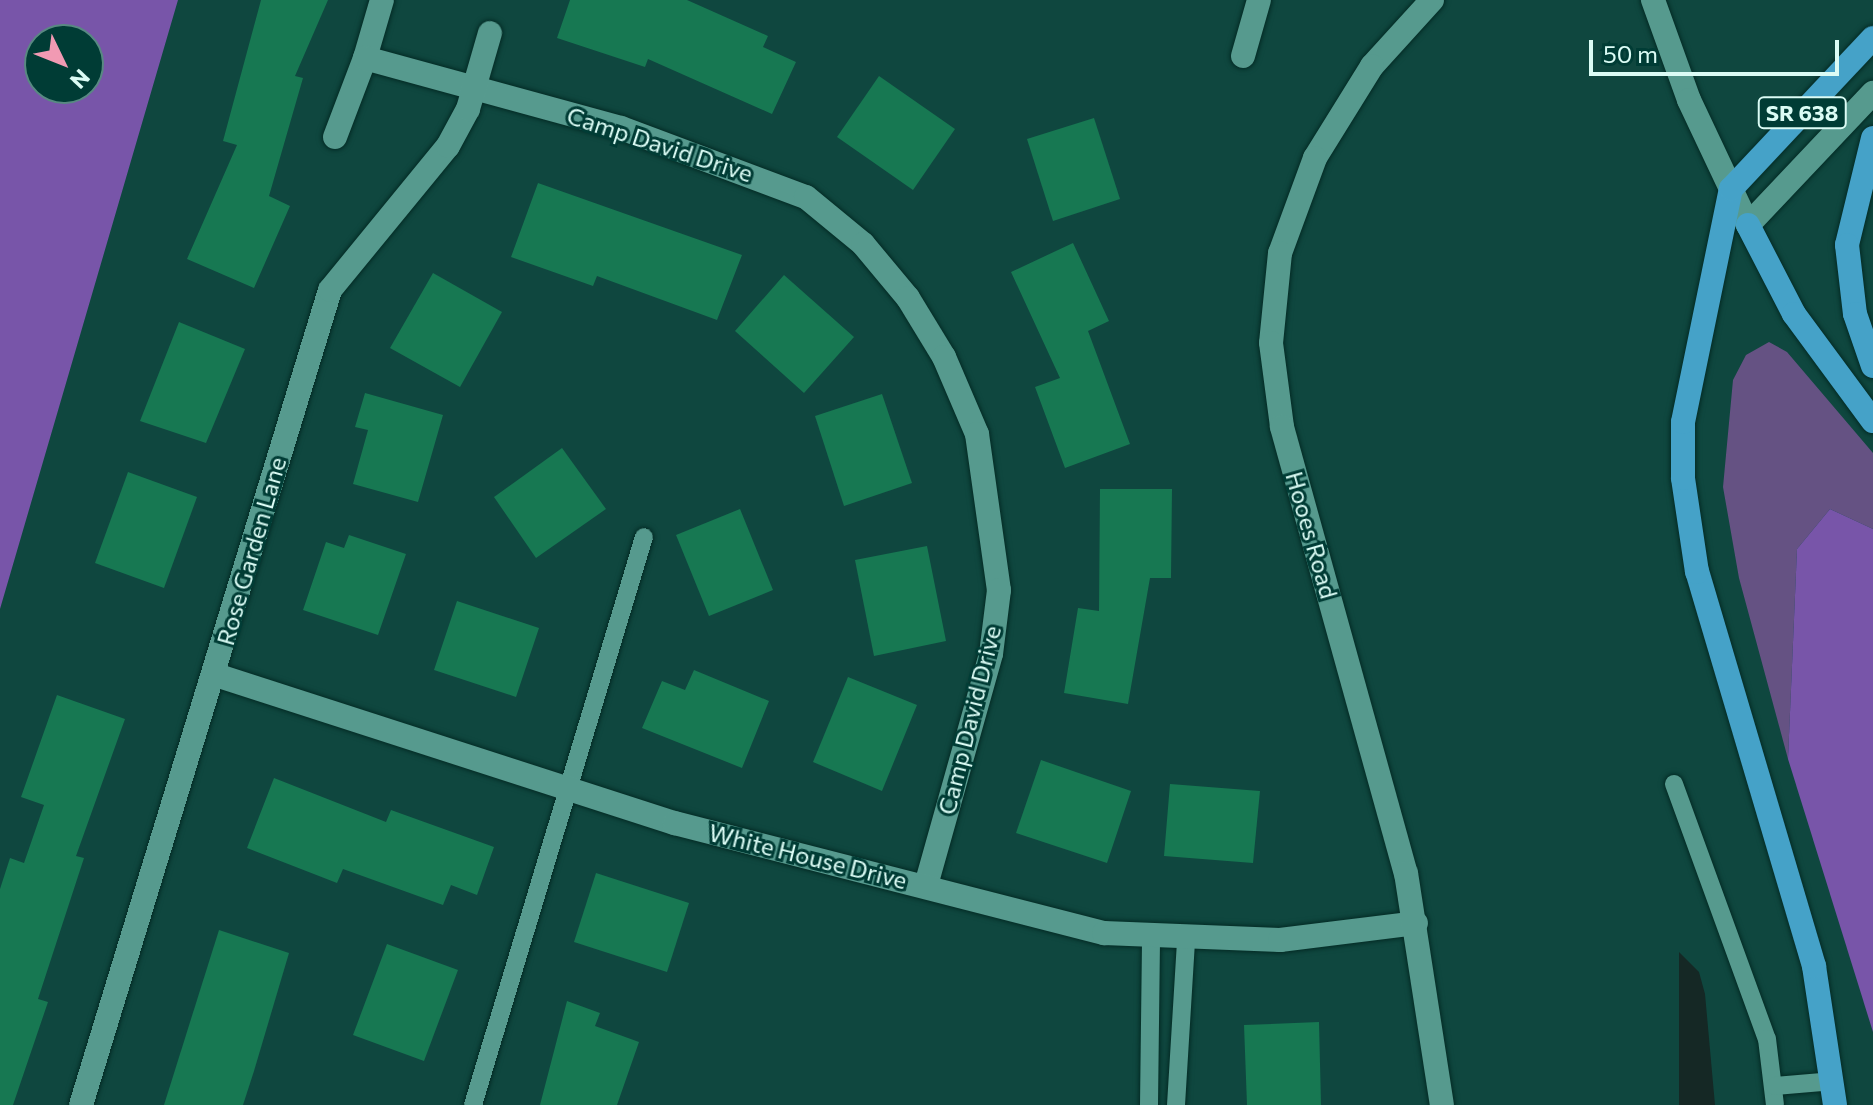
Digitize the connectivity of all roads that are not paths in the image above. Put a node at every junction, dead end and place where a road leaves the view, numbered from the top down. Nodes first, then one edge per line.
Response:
1 (382, 0) edge
2 (1259, 0) edge
3 (1432, 0) edge
4 (1653, 0) edge
5 (490, 33) dead end
6 (1873, 38) edge
7 (1243, 56) dead end
8 (365, 58) junction
9 (475, 88) junction
10 (1873, 93) edge
11 (335, 137) dead end
12 (1873, 138) edge
13 (1731, 189) junction
14 (1748, 225) junction
15 (1873, 366) edge
16 (1873, 421) edge
17 (644, 537) dead end
18 (216, 675) junction
19 (1674, 784) dead end
20 (564, 789) junction
21 (926, 885) junction
22 (1416, 923) junction
23 (1151, 938) junction
24 (1186, 942) junction
25 (1835, 1093) edge
26 (1775, 1096) edge
27 (81, 1105) edge
28 (473, 1105) edge
29 (1149, 1105) edge
30 (1176, 1105) edge
31 (1442, 1105) edge

1 - 8 street
2 - 7 street
3 - 22 street, Hooes Road
4 - 13 street
5 - 9 street, Rose Garden Lane
6 - 13 main road, SR 638
8 - 9 street, Camp David Drive
8 - 11 street
9 - 18 street, Rose Garden Lane
9 - 21 street, Camp David Drive
10 - 14 street, SR 638
12 - 15 main road
13 - 14 street
13 - 25 main road
14 - 16 main road
17 - 20 lane
18 - 20 street, White House Drive
18 - 27 street, Rose Garden Lane
19 - 26 lane
20 - 21 street, White House Drive
20 - 28 lane
21 - 23 street, White House Drive
22 - 24 street, White House Drive
22 - 31 street, Hooes Road
23 - 24 street, White House Drive
23 - 29 lane
24 - 30 lane
25 - 26 lane

